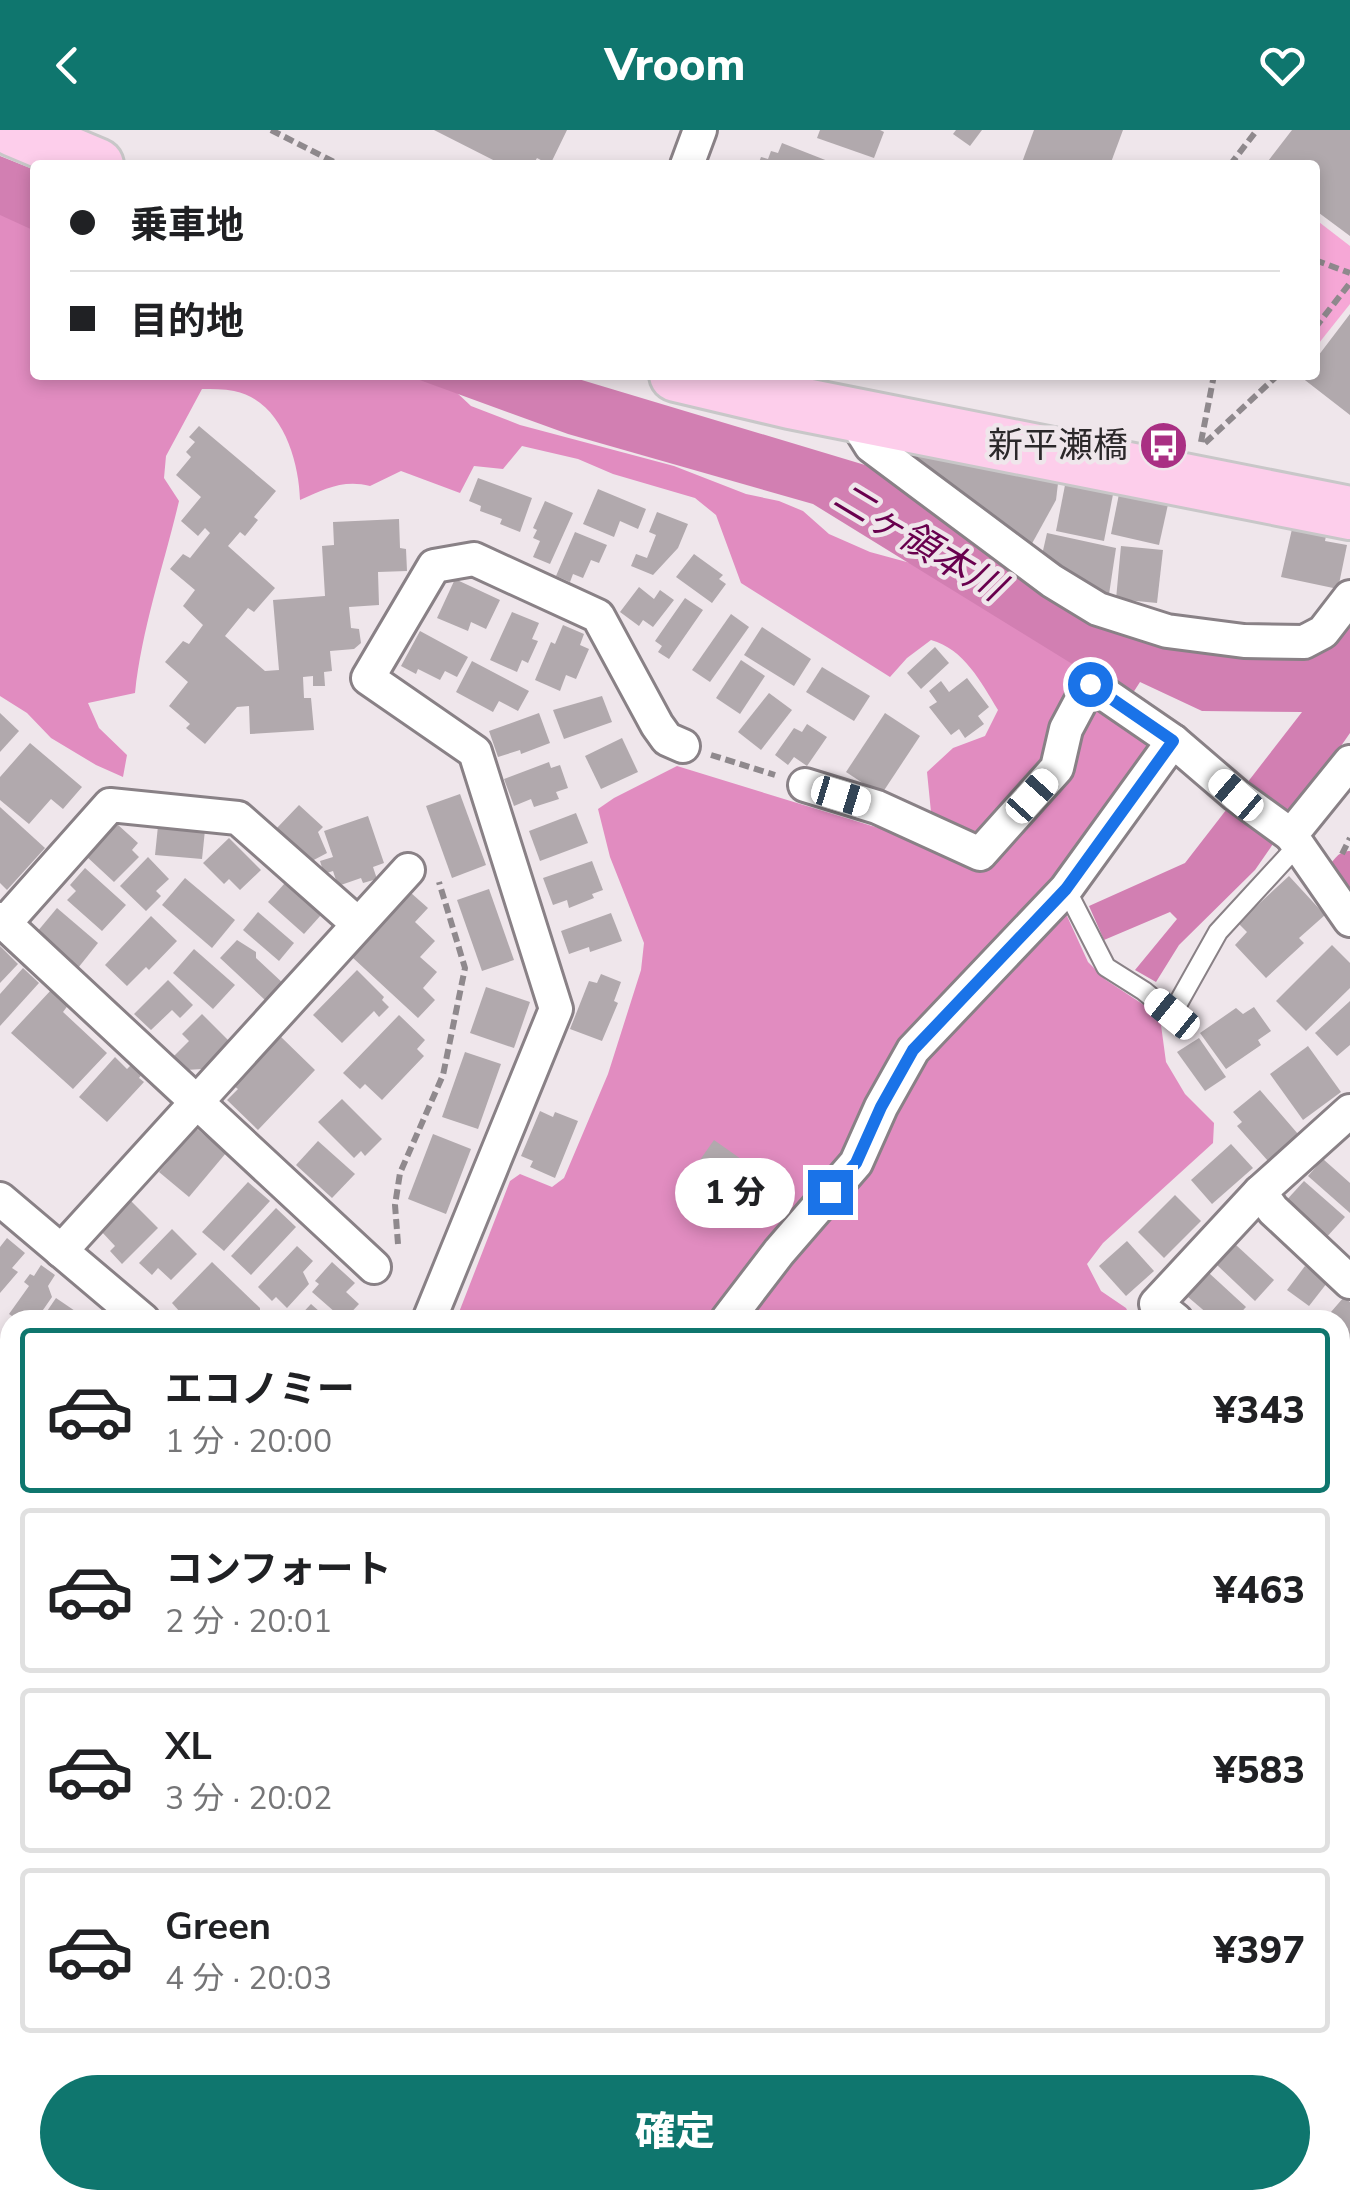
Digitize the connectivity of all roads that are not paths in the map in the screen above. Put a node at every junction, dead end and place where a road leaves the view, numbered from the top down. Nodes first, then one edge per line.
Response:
1 (14, 130) edge
2 (700, 130) edge
3 (85, 160) edge
4 (688, 160) edge
5 (698, 380) edge
6 (851, 414) junction
7 (1350, 512) edge
8 (1350, 597) edge
9 (1173, 741) junction
10 (682, 746) road end
11 (1350, 762) edge
12 (805, 785) road end
13 (1291, 836) junction
14 (408, 870) road end
15 (1066, 889) junction
16 (1350, 920) edge
17 (2, 921) edge
18 (358, 924) junction
19 (198, 1103) junction
20 (1350, 1112) edge
21 (1260, 1192) junction
22 (0, 1199) edge
23 (61, 1251) junction
24 (374, 1267) dead end
25 (1350, 1282) edge
26 (130, 1310) edge
27 (433, 1310) edge
28 (735, 1310) edge
29 (1164, 1310) edge

1 - 3 main road
2 - 4 street
5 - 6 main road
6 - 7 main road
6 - 8 street
9 - 12 street
9 - 13 street
9 - 15 street
10 - 27 street
11 - 13 street
13 - 15 lane
13 - 16 street
14 - 18 street
15 - 28 street
17 - 18 street
17 - 19 street
18 - 19 street
19 - 23 street
19 - 24 street
20 - 21 street
21 - 25 street
21 - 29 street
22 - 23 street
23 - 26 street

